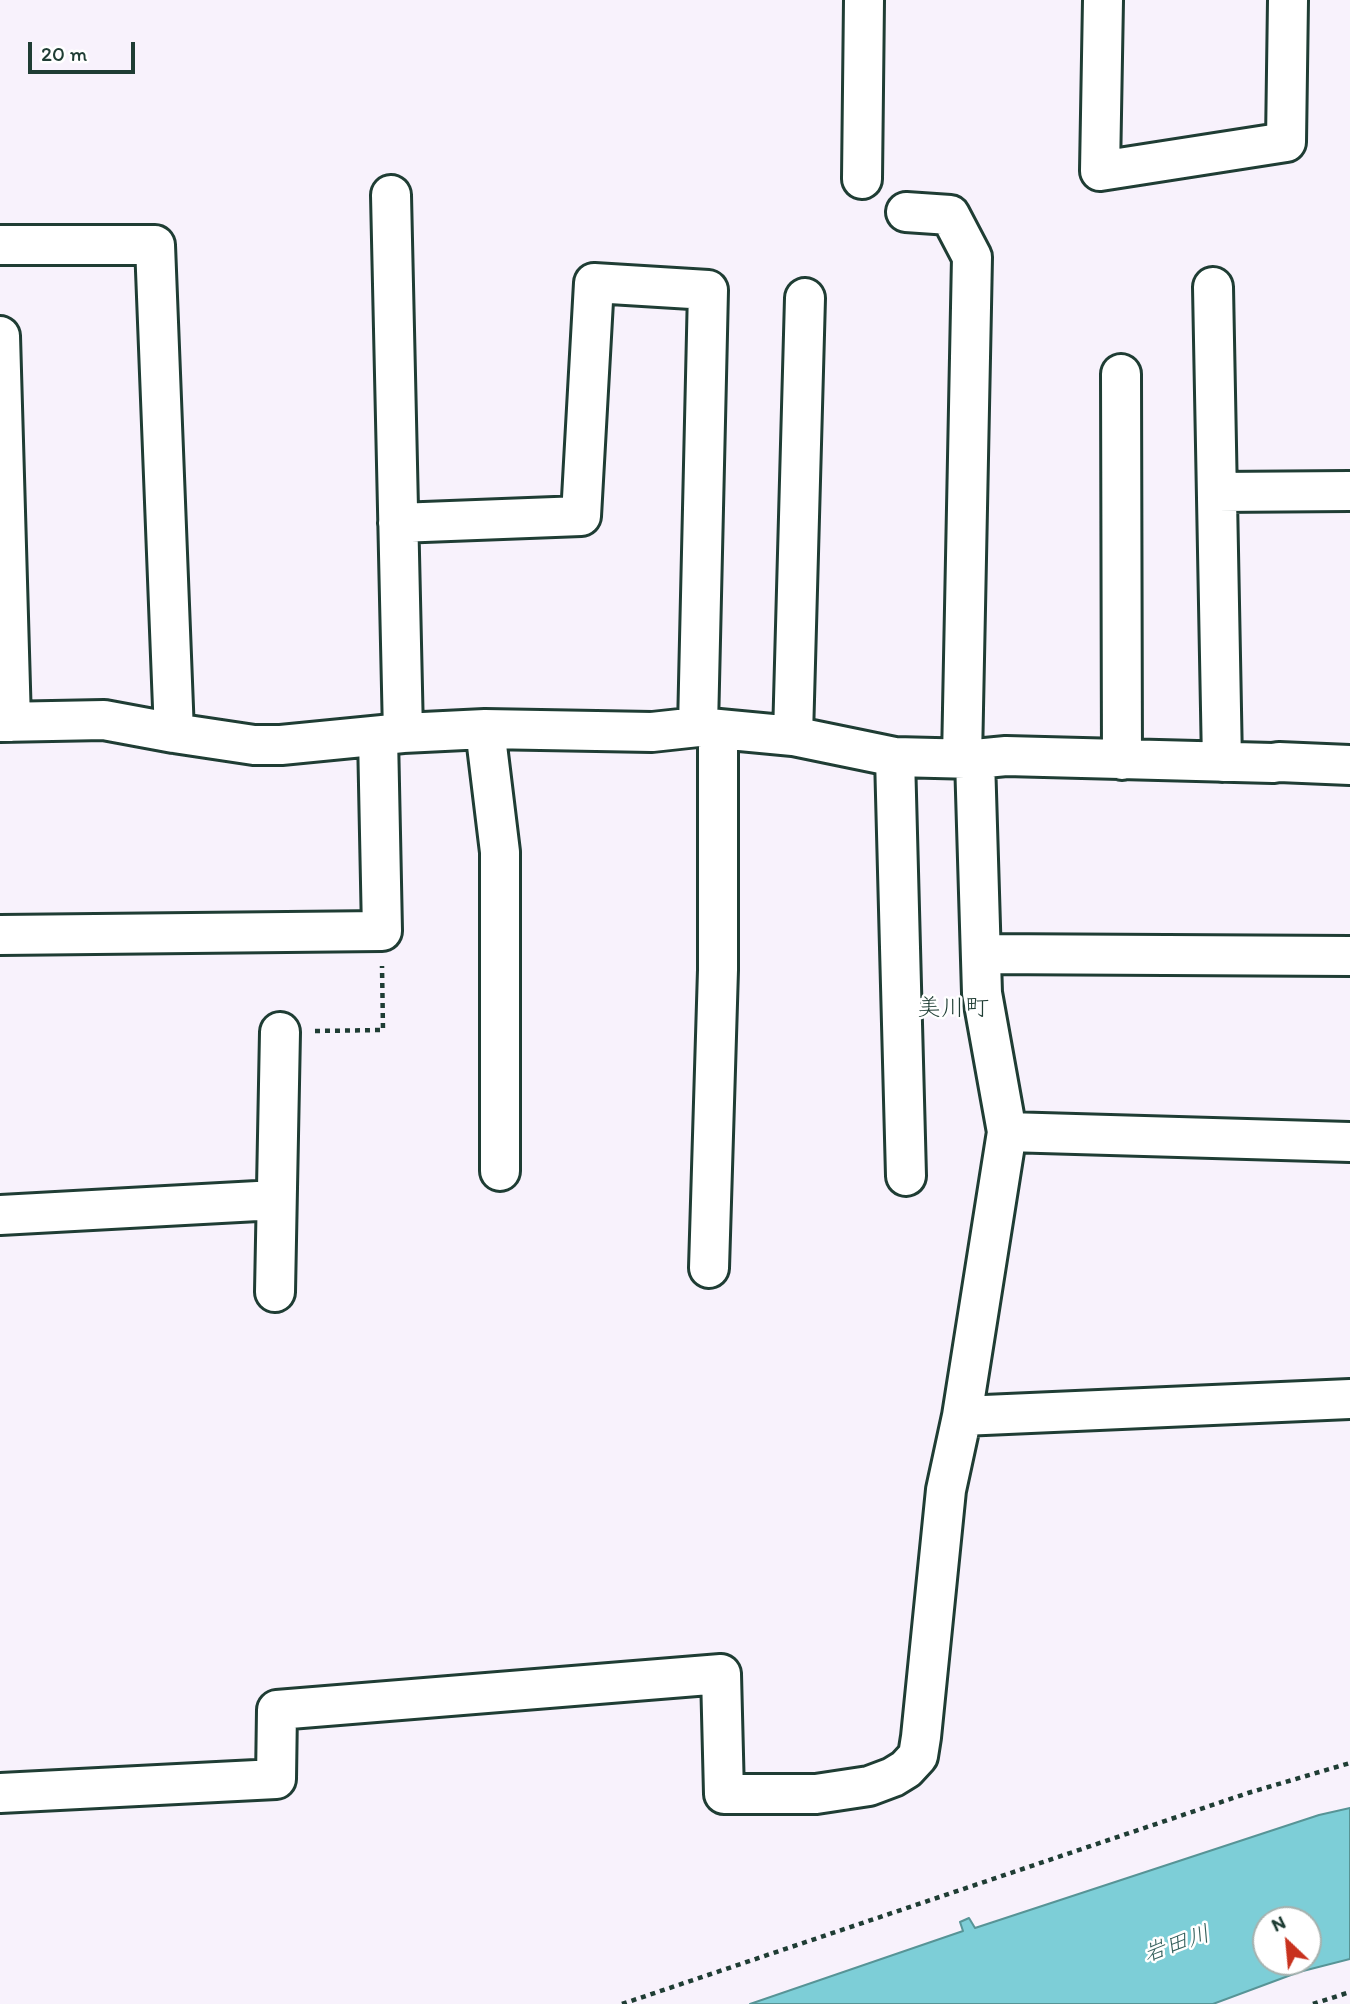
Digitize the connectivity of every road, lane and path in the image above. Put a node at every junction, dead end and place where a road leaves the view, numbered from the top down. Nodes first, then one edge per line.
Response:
1 (864, 0) edge
2 (1103, 0) edge
3 (1288, 0) edge
4 (862, 178) dead end
5 (391, 195) dead end
6 (906, 212) dead end
7 (0, 244) edge
8 (1213, 287) dead end
9 (805, 298) dead end
10 (0, 336) edge
11 (1121, 374) dead end
12 (1350, 491) edge
13 (1217, 492) junction
14 (398, 523) junction
15 (6, 722) edge
16 (485, 729) junction
17 (708, 729) junction
18 (174, 733) junction
19 (390, 734) junction
20 (793, 736) junction
21 (895, 757) junction
22 (968, 759) junction
23 (1122, 760) junction
24 (1222, 762) junction
25 (1350, 765) edge
26 (382, 931) junction
27 (0, 935) edge
28 (982, 954) junction
29 (1350, 956) edge
30 (280, 1032) joint
31 (1007, 1132) junction
32 (1350, 1142) edge
33 (500, 1171) dead end
34 (906, 1176) dead end
35 (276, 1200) junction
36 (0, 1215) edge
37 (709, 1268) dead end
38 (275, 1292) dead end
39 (1350, 1399) edge
40 (962, 1416) junction
41 (1350, 1763) edge
42 (0, 1793) edge
43 (1350, 1992) edge
44 (622, 2004) edge
45 (1313, 2004) edge

1 - 4 street
2 - 3 street
5 - 14 street
6 - 22 street
7 - 18 street
8 - 13 street
9 - 20 street
10 - 15 street
11 - 23 street
12 - 13 street
13 - 24 street
14 - 17 street
14 - 19 street
15 - 18 street
16 - 17 street
16 - 19 street
16 - 33 street
17 - 20 street
17 - 37 street
18 - 19 street
19 - 26 street
20 - 21 street
21 - 22 street
21 - 34 street
22 - 23 street
22 - 28 street
23 - 24 street
24 - 25 street
26 - 27 street
26 - 30 path
28 - 29 street
28 - 31 street
30 - 35 street
31 - 32 street
31 - 40 street
35 - 36 street
35 - 38 street
39 - 40 street
40 - 42 street
41 - 44 path
43 - 45 path

